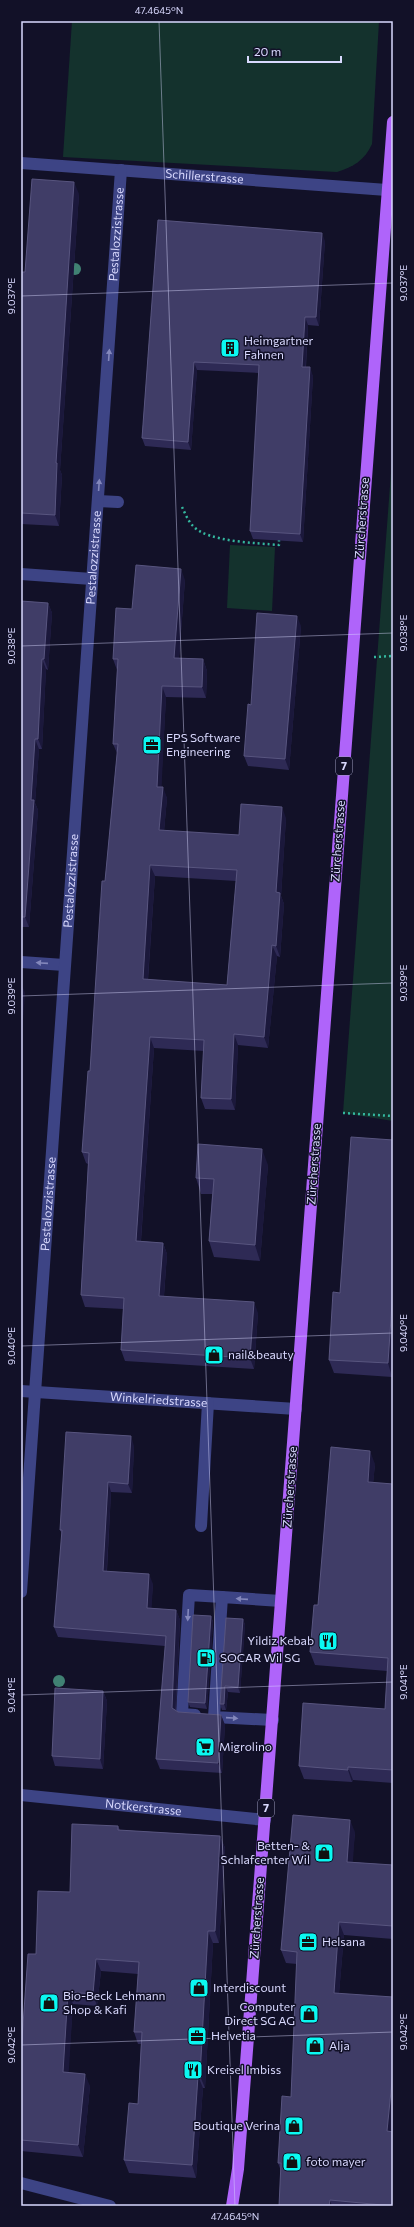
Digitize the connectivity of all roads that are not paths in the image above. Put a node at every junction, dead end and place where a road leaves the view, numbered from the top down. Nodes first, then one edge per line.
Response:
1 (393, 122) edge
2 (21, 163) edge
3 (121, 170) junction
4 (387, 190) junction
5 (98, 501) junction
6 (118, 502) dead end
7 (21, 574) edge
8 (92, 580) junction
9 (21, 962) edge
10 (64, 964) junction
11 (21, 1391) edge
12 (35, 1392) junction
13 (208, 1403) junction
14 (296, 1409) junction
15 (201, 1526) dead end
16 (21, 1592) edge
17 (222, 1597) junction
18 (281, 1601) junction
19 (214, 1717) junction
20 (273, 1720) junction
21 (21, 1795) edge
22 (265, 1820) junction
23 (21, 2183) edge
24 (110, 2206) edge
25 (232, 2206) edge

1 - 4 main road, Zürcherstrasse / 7
2 - 3 street, Schillerstrasse
3 - 4 street, Schillerstrasse
5 -> 3 street, Pestalozzistrasse
4 - 14 main road, Zürcherstrasse / 7
5 - 6 street
5 - 8 street, Pestalozzistrasse
7 - 8 street
8 - 10 street, Pestalozzistrasse
10 -> 9 street
10 - 12 street, Pestalozzistrasse
11 - 12 street, Winkelriedstrasse
12 - 13 street, Winkelriedstrasse
12 - 16 street, Pestalozzistrasse
13 - 14 street, Winkelriedstrasse
13 - 15 street
14 - 18 main road, Zürcherstrasse / 7
18 -> 17 street
17 - 19 street
17 -> 19 street
18 - 20 main road, Zürcherstrasse / 7
19 -> 20 street
20 - 22 main road, Zürcherstrasse / 7
21 - 22 street, Notkerstrasse
22 - 25 main road, Zürcherstrasse / 7
23 - 24 street

